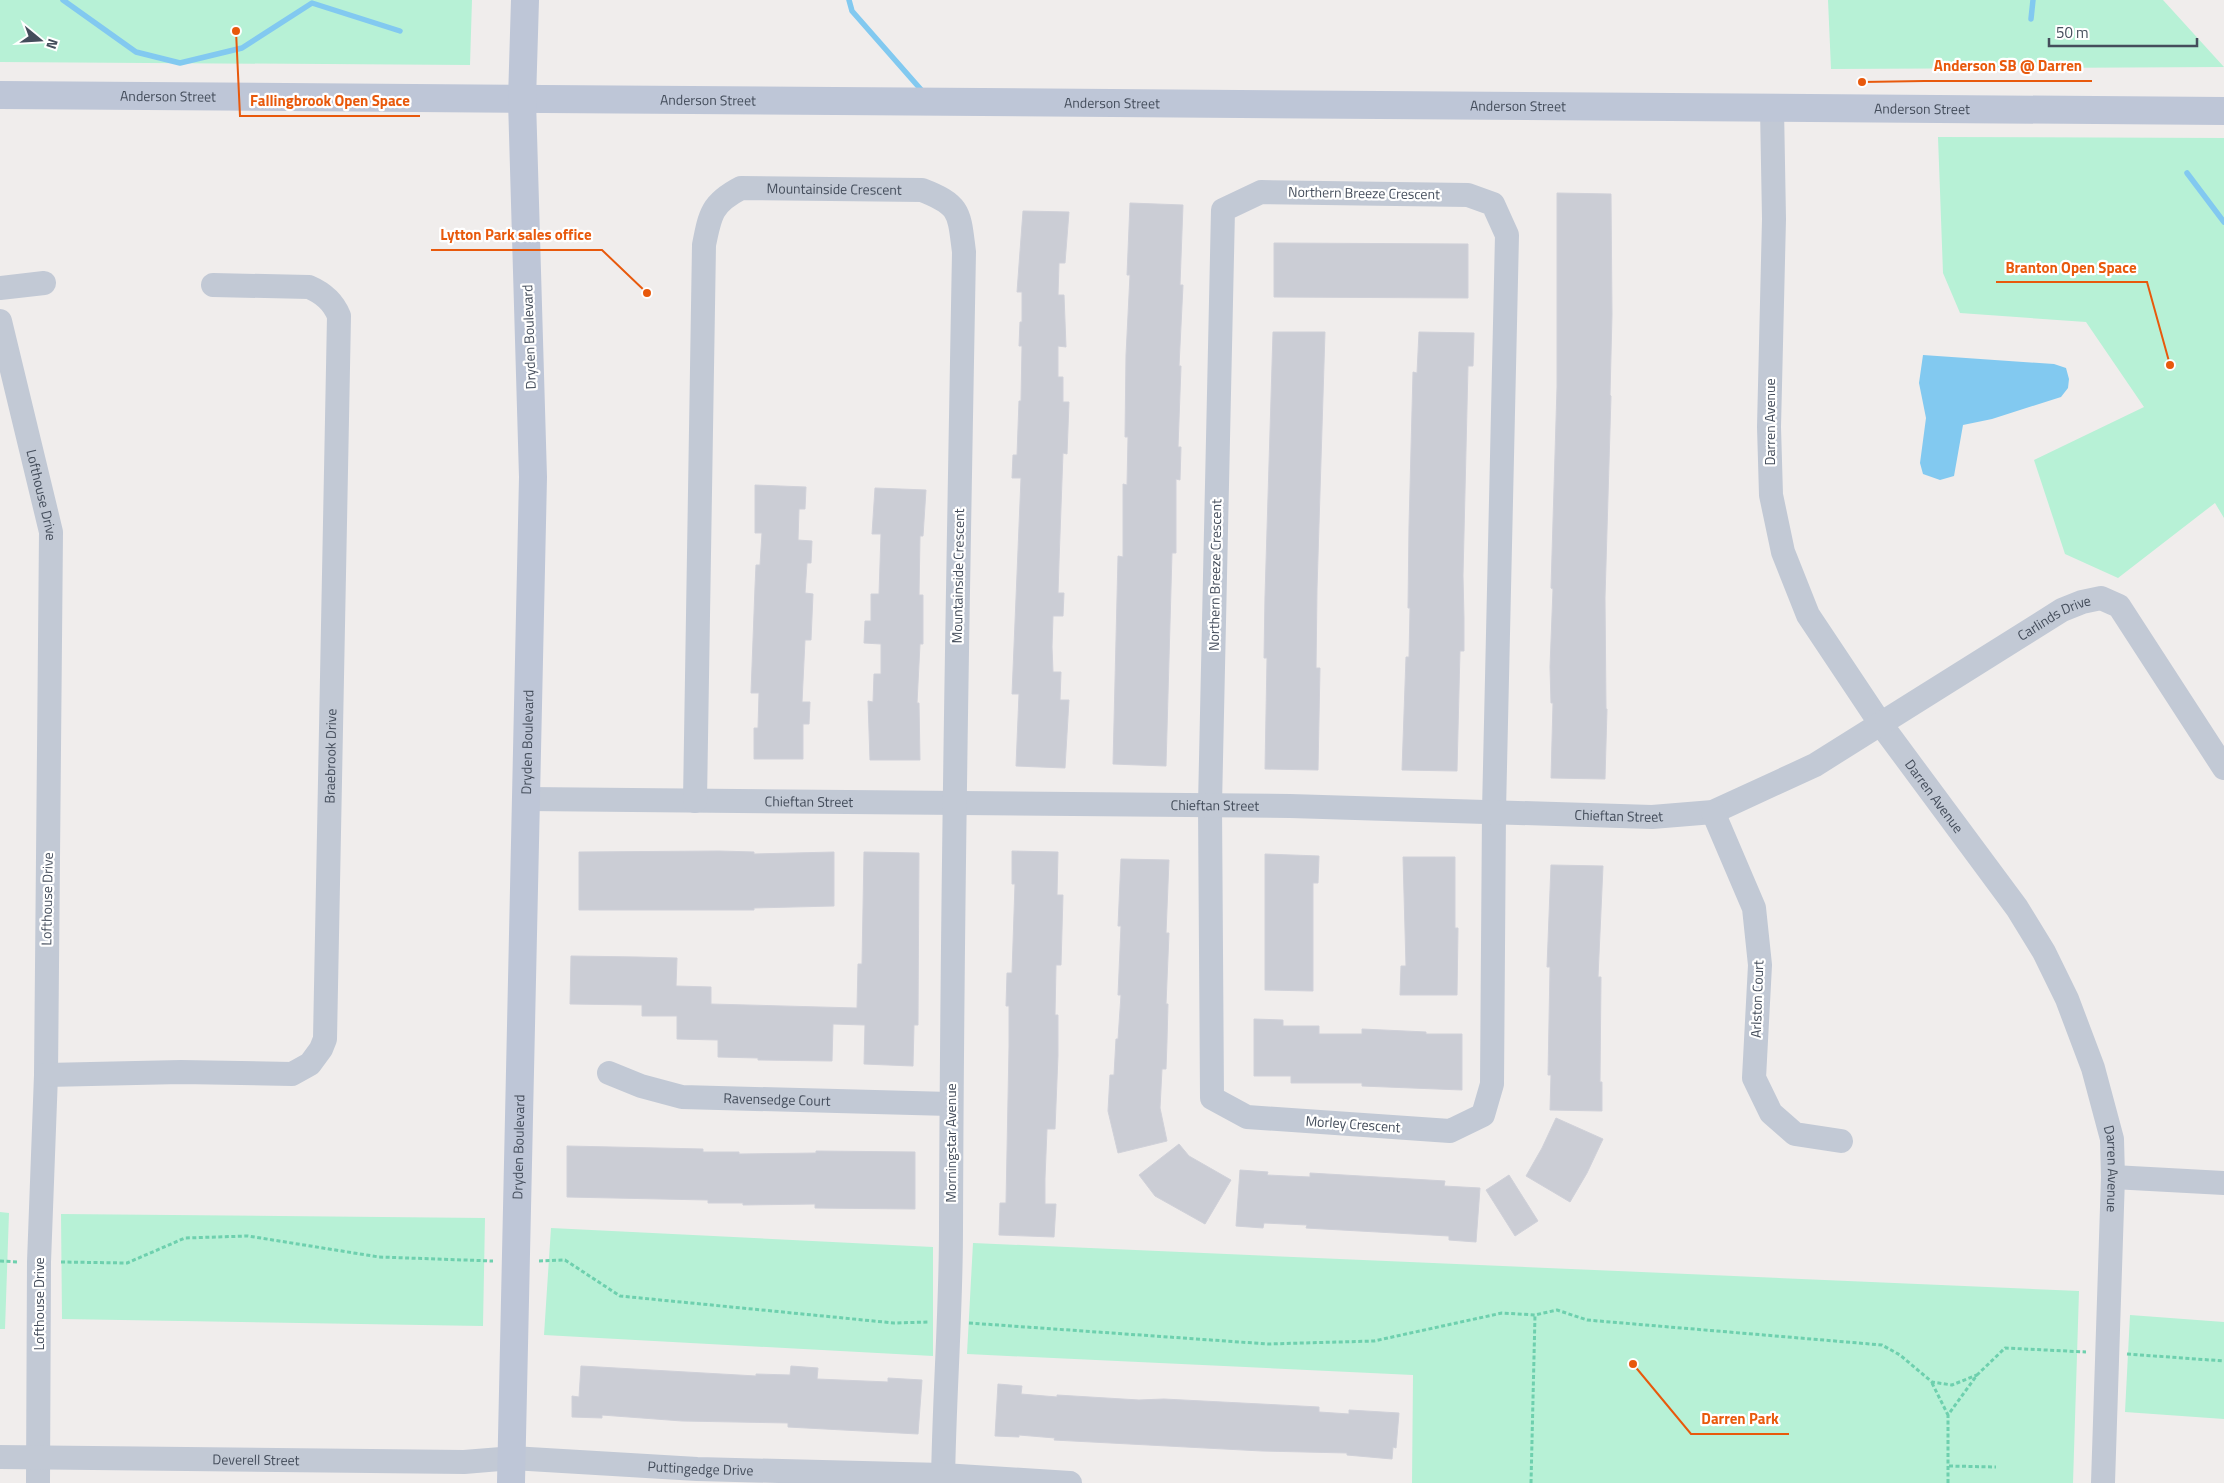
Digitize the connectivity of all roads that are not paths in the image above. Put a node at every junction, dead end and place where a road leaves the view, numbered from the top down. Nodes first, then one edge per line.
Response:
1 (525, 0) edge
2 (0, 95) edge
3 (522, 100) junction
4 (1772, 108) junction
5 (2224, 111) edge
6 (44, 284) dead end
7 (213, 284) dead end
8 (0, 288) edge
9 (0, 321) edge
10 (1880, 724) junction
11 (2224, 768) edge
12 (527, 799) junction
13 (695, 801) junction
14 (954, 803) junction
15 (1210, 806) junction
16 (1494, 811) junction
17 (1713, 812) junction
18 (609, 1074) dead end
19 (46, 1075) junction
20 (950, 1104) junction
21 (1841, 1141) dead end
22 (2113, 1177) junction
23 (2224, 1182) edge
24 (0, 1458) edge
25 (38, 1458) junction
26 (512, 1470) edge
27 (696, 1476) edge
28 (943, 1479) edge
29 (38, 1483) edge
30 (1070, 1483) edge
31 (2103, 1483) edge

1 - 3 street, Dryden Boulevard
2 - 3 street, Anderson Street
3 - 4 street, Anderson Street
3 - 12 street, Dryden Boulevard
4 - 5 street, Anderson Street
4 - 10 street, Darren Avenue
6 - 8 street
7 - 19 street, Braebrook Drive
9 - 19 street, Lofthouse Drive
10 - 11 street, Carlinds Drive
10 - 17 street, Chieftan Street
10 - 22 street, Darren Avenue
12 - 13 street, Chieftan Street
12 - 26 street, Dryden Boulevard
13 - 14 street, Chieftan Street
13 - 14 street, Mountainside Crescent
14 - 15 street, Chieftan Street
14 - 20 street, Morningstar Avenue
15 - 16 street, Chieftan Street
15 - 16 street, Morley Crescent
15 - 16 street, Northern Breeze Crescent
16 - 17 street, Chieftan Street
17 - 21 street, Arlston Court
18 - 20 street, Ravensedge Court
19 - 25 street, Lofthouse Drive
20 - 28 street, Morningstar Avenue
22 - 23 street
22 - 31 street, Darren Avenue
24 - 25 street, Deverell Street
25 - 26 street, Deverell Street
25 - 29 street, Lofthouse Drive
26 - 27 street, Puttingedge Drive
27 - 28 street, Puttingedge Drive
28 - 30 street, Puttingedge Drive

